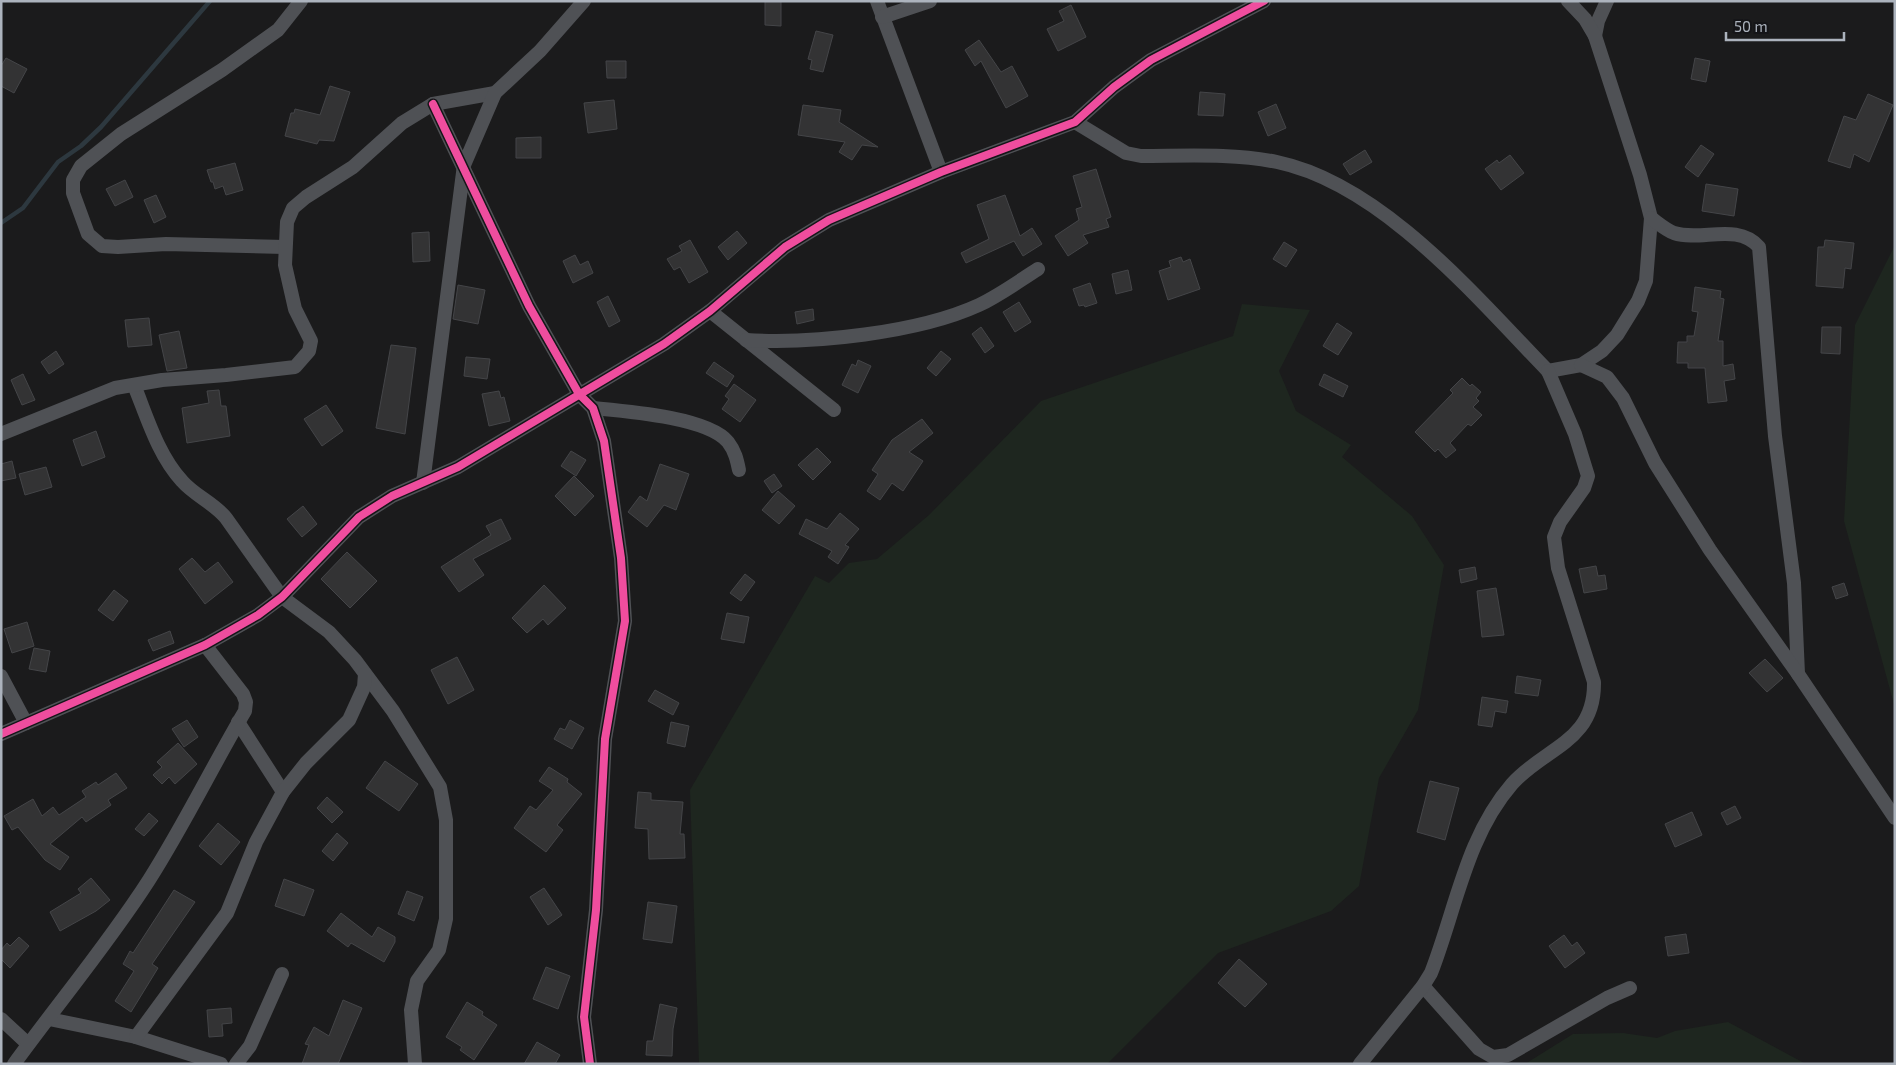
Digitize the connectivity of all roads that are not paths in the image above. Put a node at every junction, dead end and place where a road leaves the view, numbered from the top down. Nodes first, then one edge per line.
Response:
1 (300, 1) edge
2 (584, 1) edge
3 (877, 1) edge
4 (930, 1) edge
5 (1264, 1) edge
6 (1568, 1) edge
7 (1607, 1) edge
8 (882, 17) junction
9 (1595, 36) junction
10 (495, 94) junction
11 (433, 104) junction
12 (1075, 122) junction
13 (464, 165) junction
14 (941, 172) junction
15 (1651, 218) junction
16 (285, 247) junction
17 (1038, 268) dead end
18 (710, 311) junction
19 (746, 340) junction
20 (1581, 365) junction
21 (1548, 371) junction
22 (134, 385) junction
23 (579, 394) junction
24 (593, 408) junction
25 (834, 410) dead end
26 (1, 434) edge
27 (739, 470) dead end
28 (423, 483) junction
29 (282, 597) junction
30 (204, 644) junction
31 (365, 674) junction
32 (1798, 674) junction
33 (1, 676) edge
34 (238, 722) junction
35 (26, 723) junction
36 (1, 734) edge
37 (283, 792) junction
38 (1895, 818) edge
39 (282, 974) dead end
40 (1423, 986) junction
41 (1630, 988) dead end
42 (1, 1019) edge
43 (49, 1020) junction
44 (136, 1037) junction
45 (28, 1044) junction
46 (14, 1063) edge
47 (221, 1064) edge
48 (236, 1064) edge
49 (415, 1064) edge
50 (590, 1064) edge
51 (1360, 1064) edge

1 - 16 street
2 - 10 street
3 - 8 street
4 - 8 street
5 - 12 street
6 - 9 street
7 - 9 street
8 - 14 street
9 - 15 street
10 - 11 street
10 - 13 street
11 - 13 street
11 - 16 street
12 - 14 street
12 - 21 street
13 - 23 street
13 - 28 street
14 - 18 street
15 - 20 street
15 - 32 street
16 - 22 street
17 - 19 street
18 - 19 street
18 - 23 street
19 - 25 street
20 - 21 street
20 - 32 street
21 - 40 street
22 - 26 street
22 - 29 street
23 - 24 street
23 - 28 street
24 - 27 street
24 - 50 street
28 - 29 street
29 - 30 street
29 - 31 street
30 - 34 street
30 - 35 street
31 - 37 street
31 - 49 street
32 - 38 street
33 - 35 street
34 - 37 street
34 - 43 street
35 - 36 street
37 - 44 street
39 - 48 street
40 - 41 street
40 - 51 street
42 - 45 street
43 - 44 street
43 - 45 street
44 - 47 street
45 - 46 street

